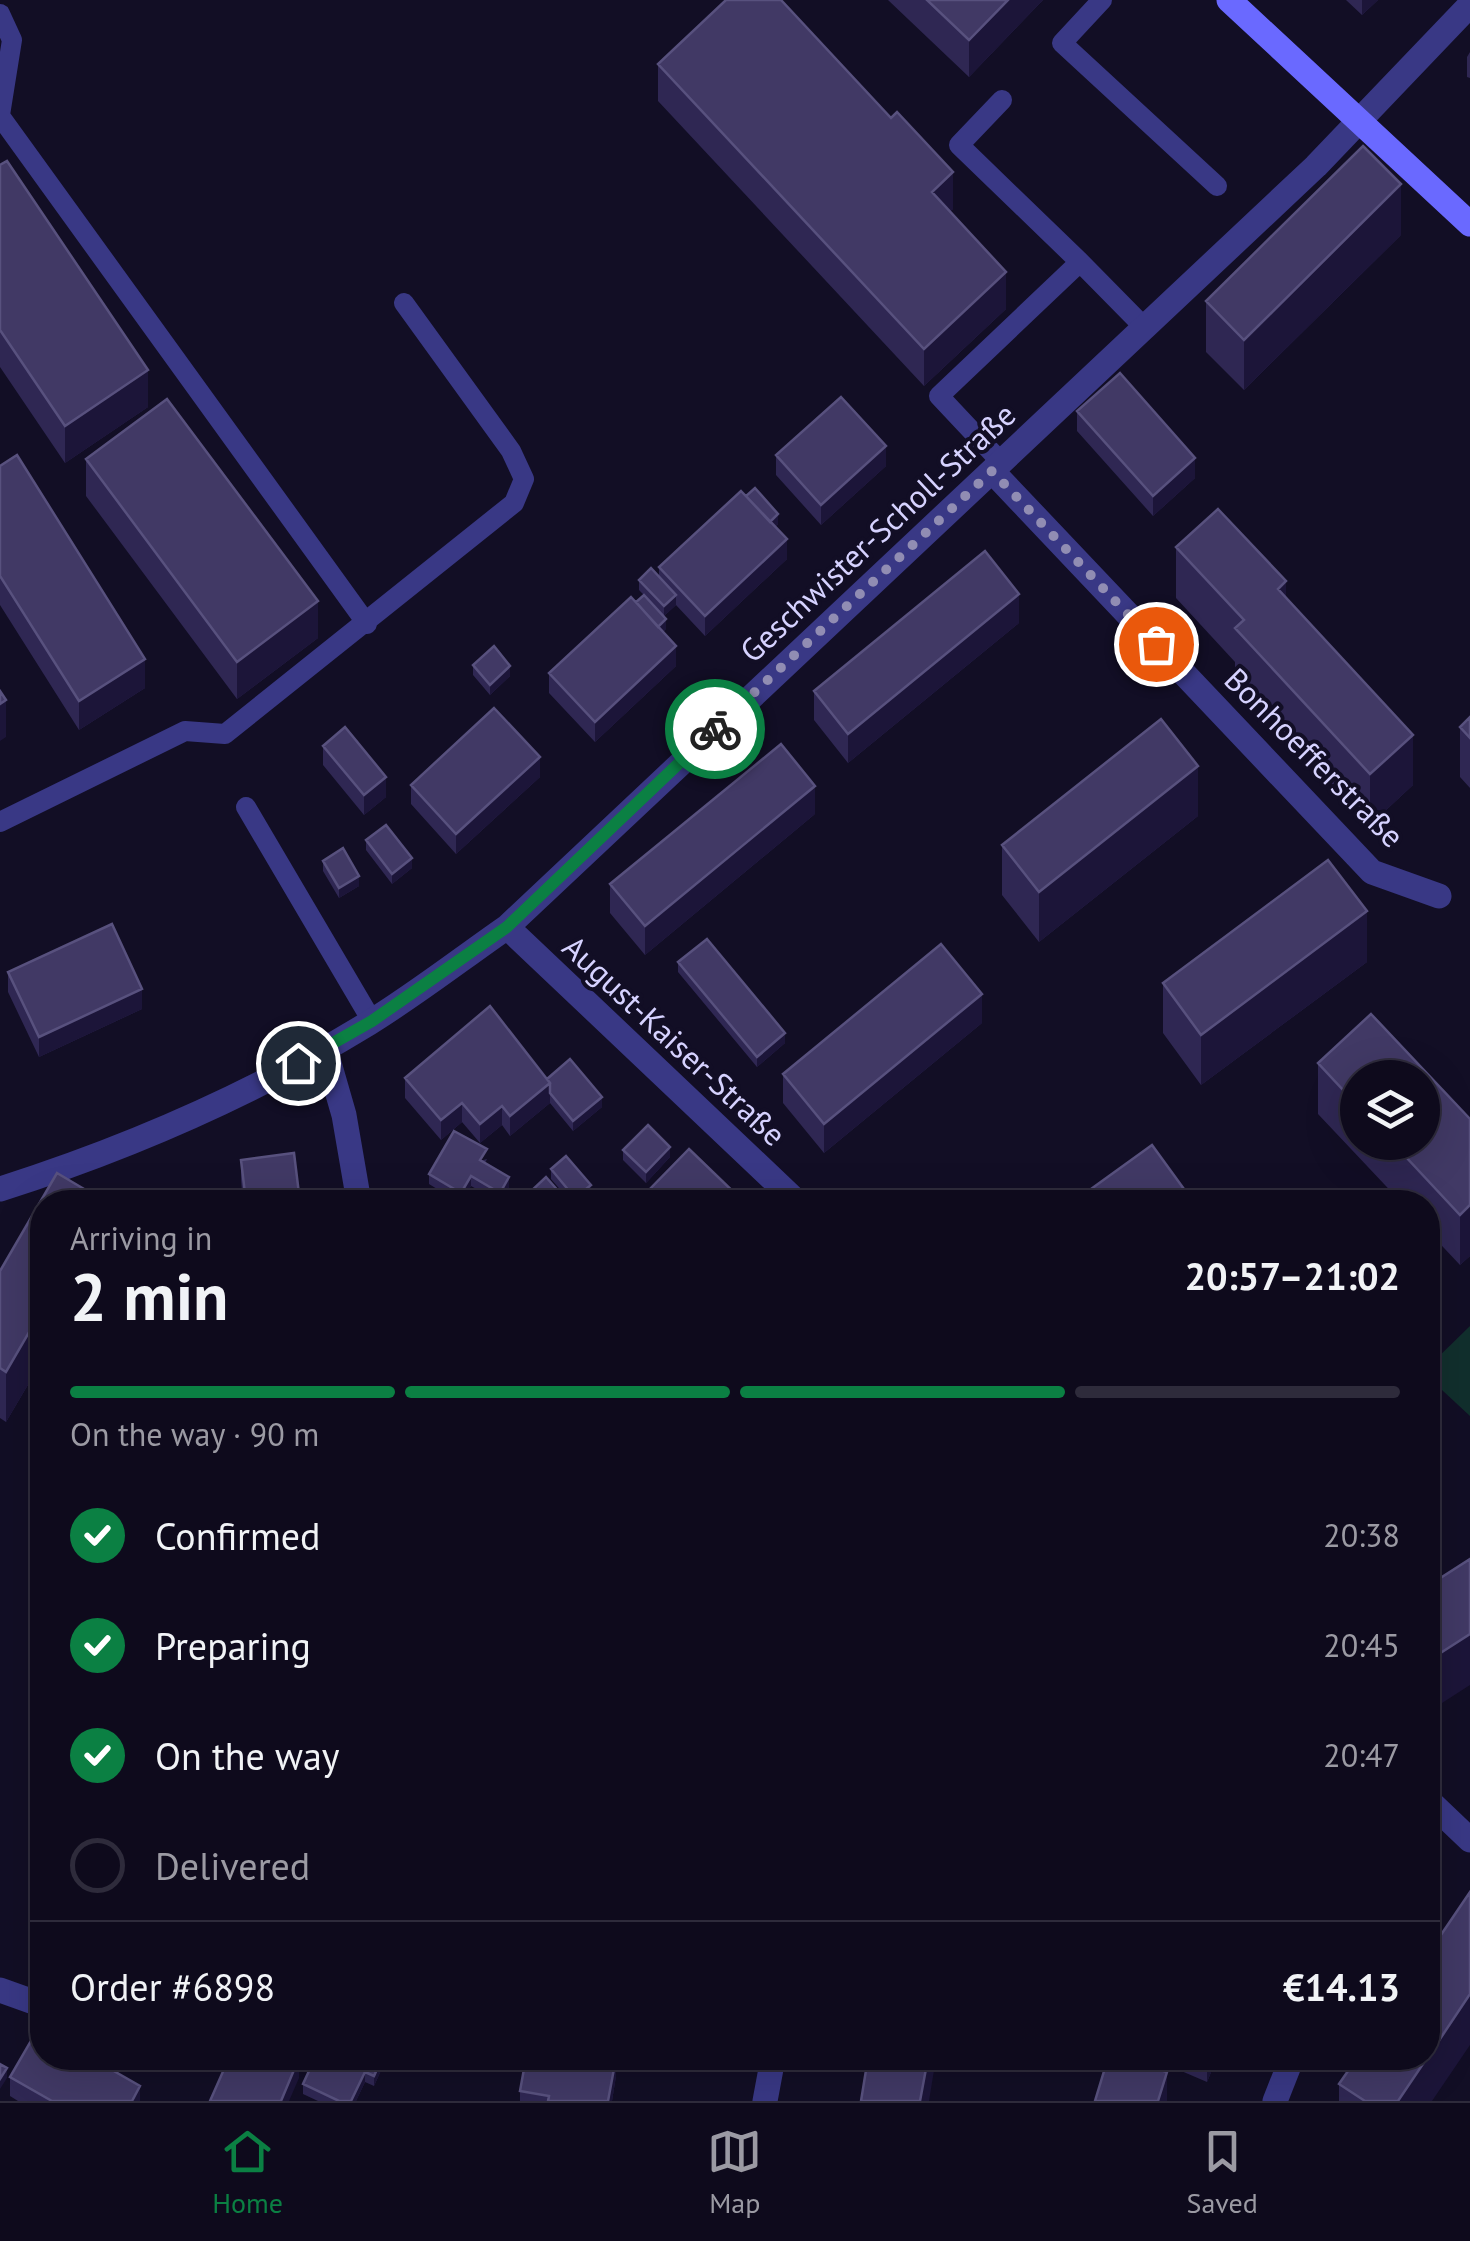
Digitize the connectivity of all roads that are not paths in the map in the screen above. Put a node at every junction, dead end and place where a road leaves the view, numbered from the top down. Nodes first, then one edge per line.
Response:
1 (1102, 0) edge
2 (1229, 0) edge
3 (1470, 5) edge
4 (0, 14) edge
5 (1002, 100) dead end
6 (0, 115) edge
7 (1360, 120) junction
8 (1217, 186) dead end
9 (1470, 224) edge
10 (1080, 262) junction
11 (404, 303) dead end
12 (1144, 328) junction
13 (997, 466) junction
14 (367, 624) junction
15 (246, 807) dead end
16 (0, 822) edge
17 (1439, 896) dead end
18 (507, 927) junction
19 (372, 1021) junction
20 (324, 1049) junction
21 (0, 1190) edge
22 (356, 1190) edge
23 (784, 1190) edge
24 (1440, 1811) edge
25 (1470, 1840) edge
26 (0, 1990) edge
27 (30, 2001) edge
28 (770, 2070) edge
29 (1287, 2070) edge
30 (765, 2101) edge
31 (1275, 2101) edge

1 - 8 lane
2 - 7 street
3 - 7 street, Geschwister-Scholl-Straße
4 - 6 lane
5 - 10 lane
6 - 14 lane
7 - 9 street
7 - 12 street, Geschwister-Scholl-Straße
10 - 12 lane
10 - 13 lane
11 - 14 lane
12 - 13 street, Geschwister-Scholl-Straße
13 - 17 street, Bonhoefferstraße
13 - 18 street, Geschwister-Scholl-Straße
14 - 16 lane
15 - 19 lane
18 - 19 street, Geschwister-Scholl-Straße
18 - 23 street, August-Kaiser-Straße
19 - 20 street, Geschwister-Scholl-Straße
20 - 21 street, Geschwister-Scholl-Straße
20 - 22 street
24 - 25 street
26 - 27 street
28 - 30 street
29 - 31 street

